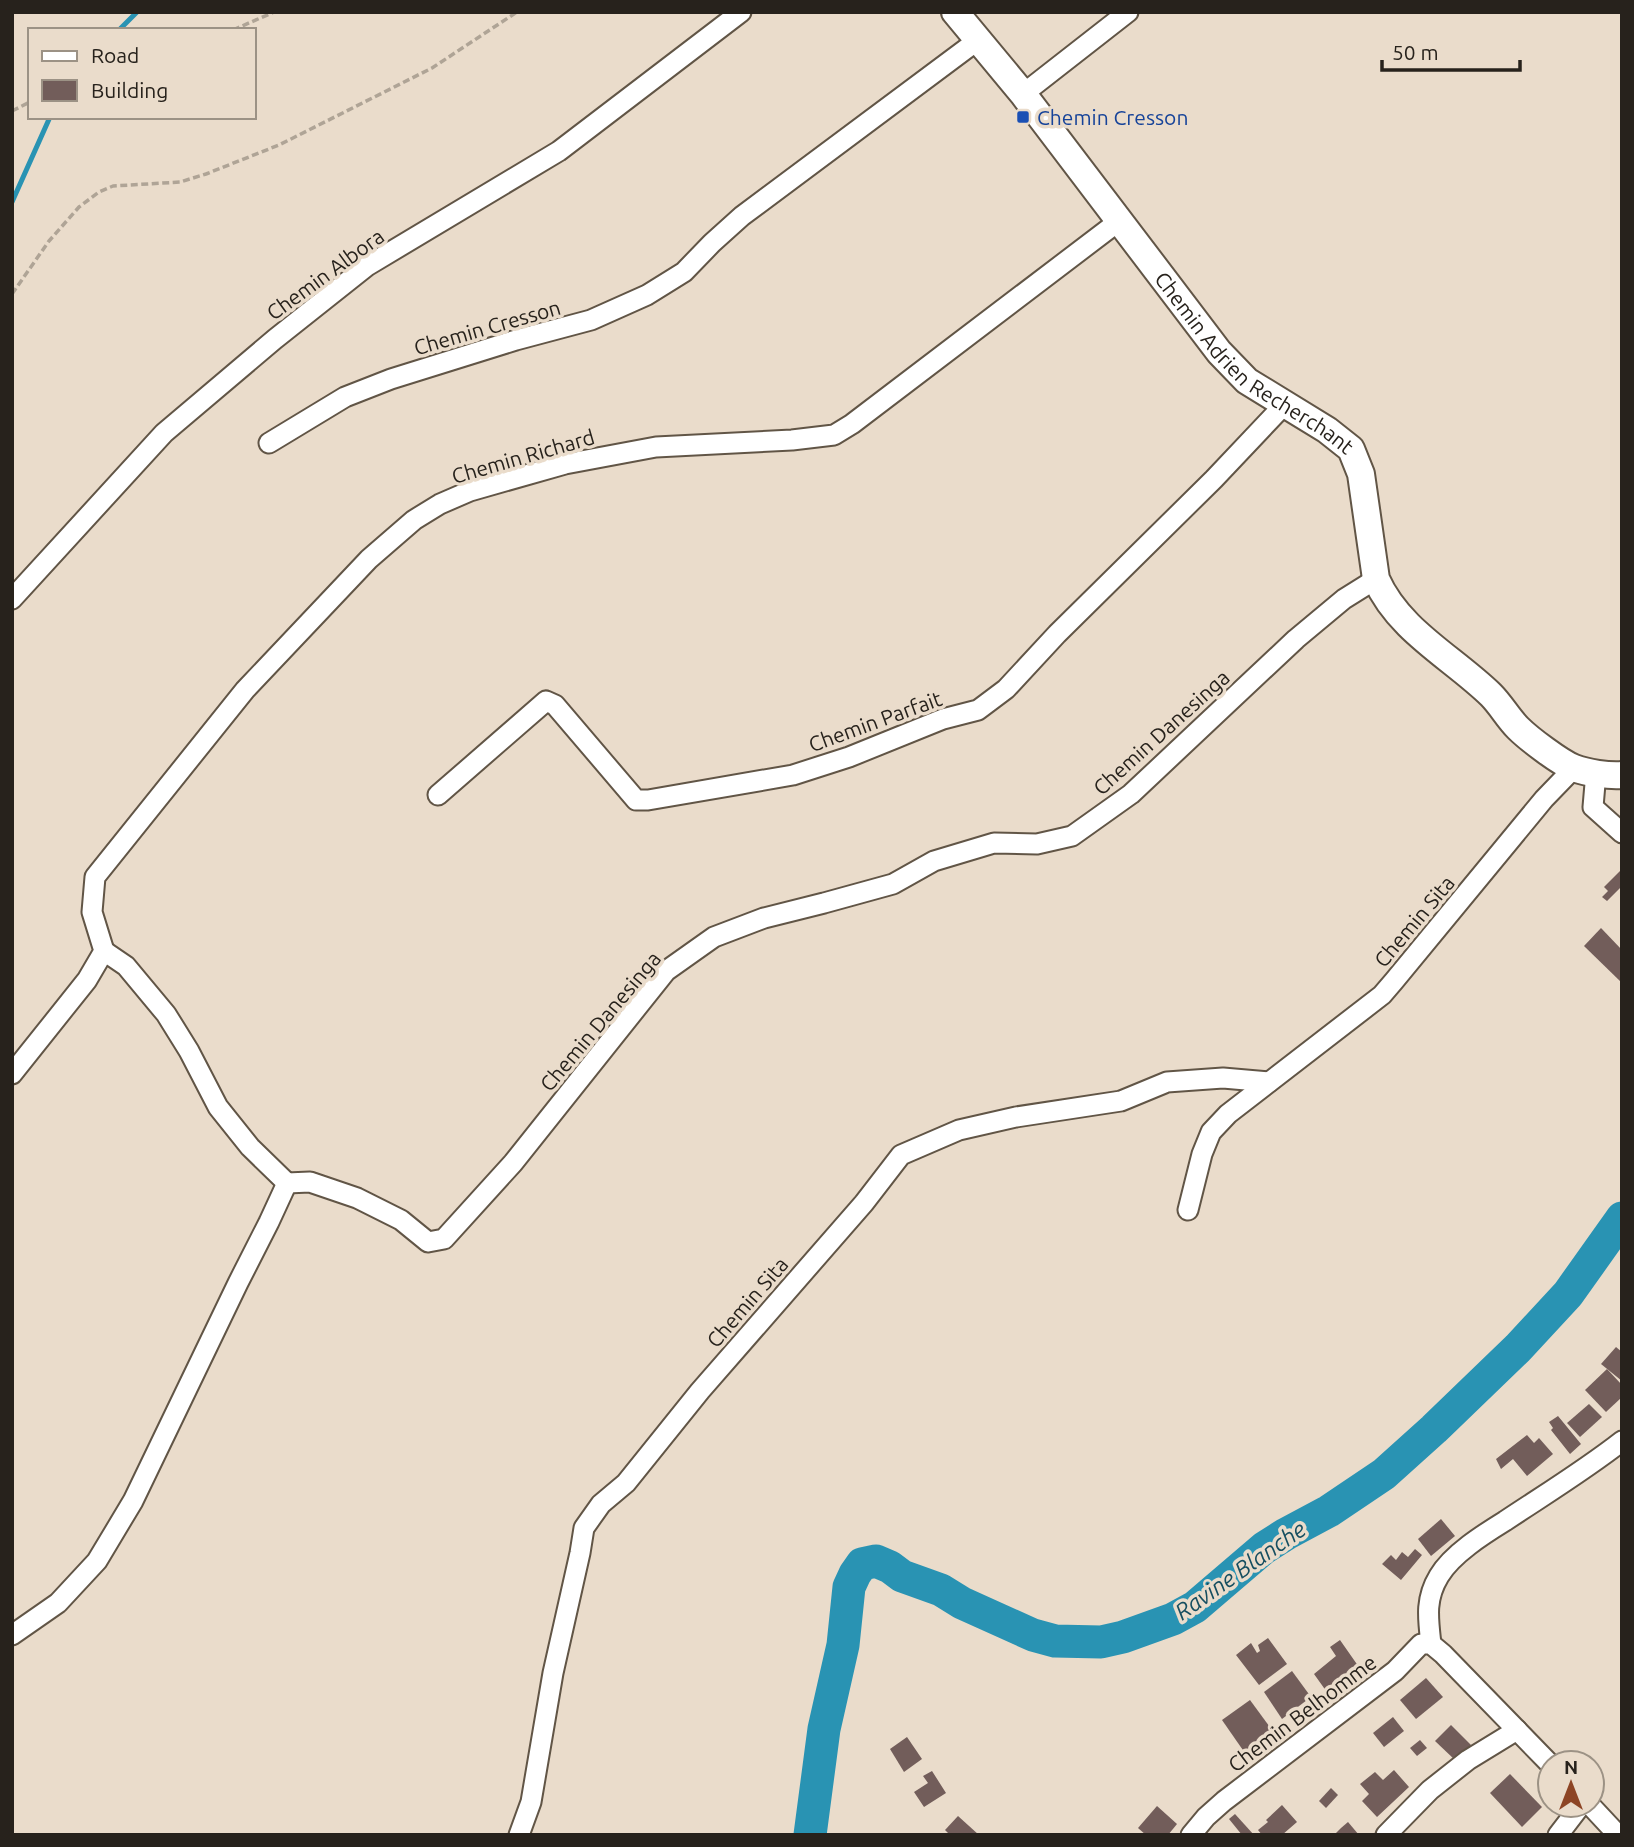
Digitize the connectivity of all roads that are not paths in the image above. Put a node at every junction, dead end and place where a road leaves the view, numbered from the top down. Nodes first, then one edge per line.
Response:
1 (741, 12) edge
2 (956, 12) edge
3 (1128, 12) edge
4 (978, 40) junction
5 (1023, 94) junction
6 (1119, 221) junction
7 (1284, 405) junction
8 (269, 443) dead end
9 (1376, 579) junction
10 (12, 599) edge
11 (1597, 772) edge
12 (438, 795) dead end
13 (1622, 833) edge
14 (104, 951) junction
15 (12, 1074) edge
16 (1269, 1082) junction
17 (287, 1183) junction
18 (1188, 1210) dead end
19 (1622, 1441) edge
20 (12, 1635) edge
21 (1437, 1649) junction
22 (1517, 1730) junction
23 (1536, 1750) edge
24 (1570, 1819) edge
25 (1603, 1819) edge
26 (519, 1835) edge
27 (1191, 1835) edge
28 (1386, 1835) edge
29 (1558, 1835) edge
30 (1618, 1835) edge

1 - 10 street, Chemin Albora
2 - 4 main road, Chemin Adrien Recherchant
3 - 5 street
4 - 5 main road, Chemin Adrien Recherchant
4 - 8 street, Chemin Cresson
5 - 6 main road, Chemin Adrien Recherchant
6 - 7 main road, Chemin Adrien Recherchant
6 - 14 street, Chemin Richard
7 - 9 main road, Chemin Adrien Recherchant
7 - 12 street, Chemin Parfait
9 - 11 main road, Chemin Adrien Recherchant
9 - 17 street, Chemin Danesinga
11 - 13 street
11 - 16 street, Chemin Sita
14 - 15 street
14 - 17 street
16 - 18 street, Chemin Sita
16 - 26 street, Chemin Sita
17 - 20 street
19 - 21 street
21 - 22 street
21 - 27 street, Chemin Belhomme
22 - 23 street
22 - 28 street
24 - 29 street
25 - 30 street

